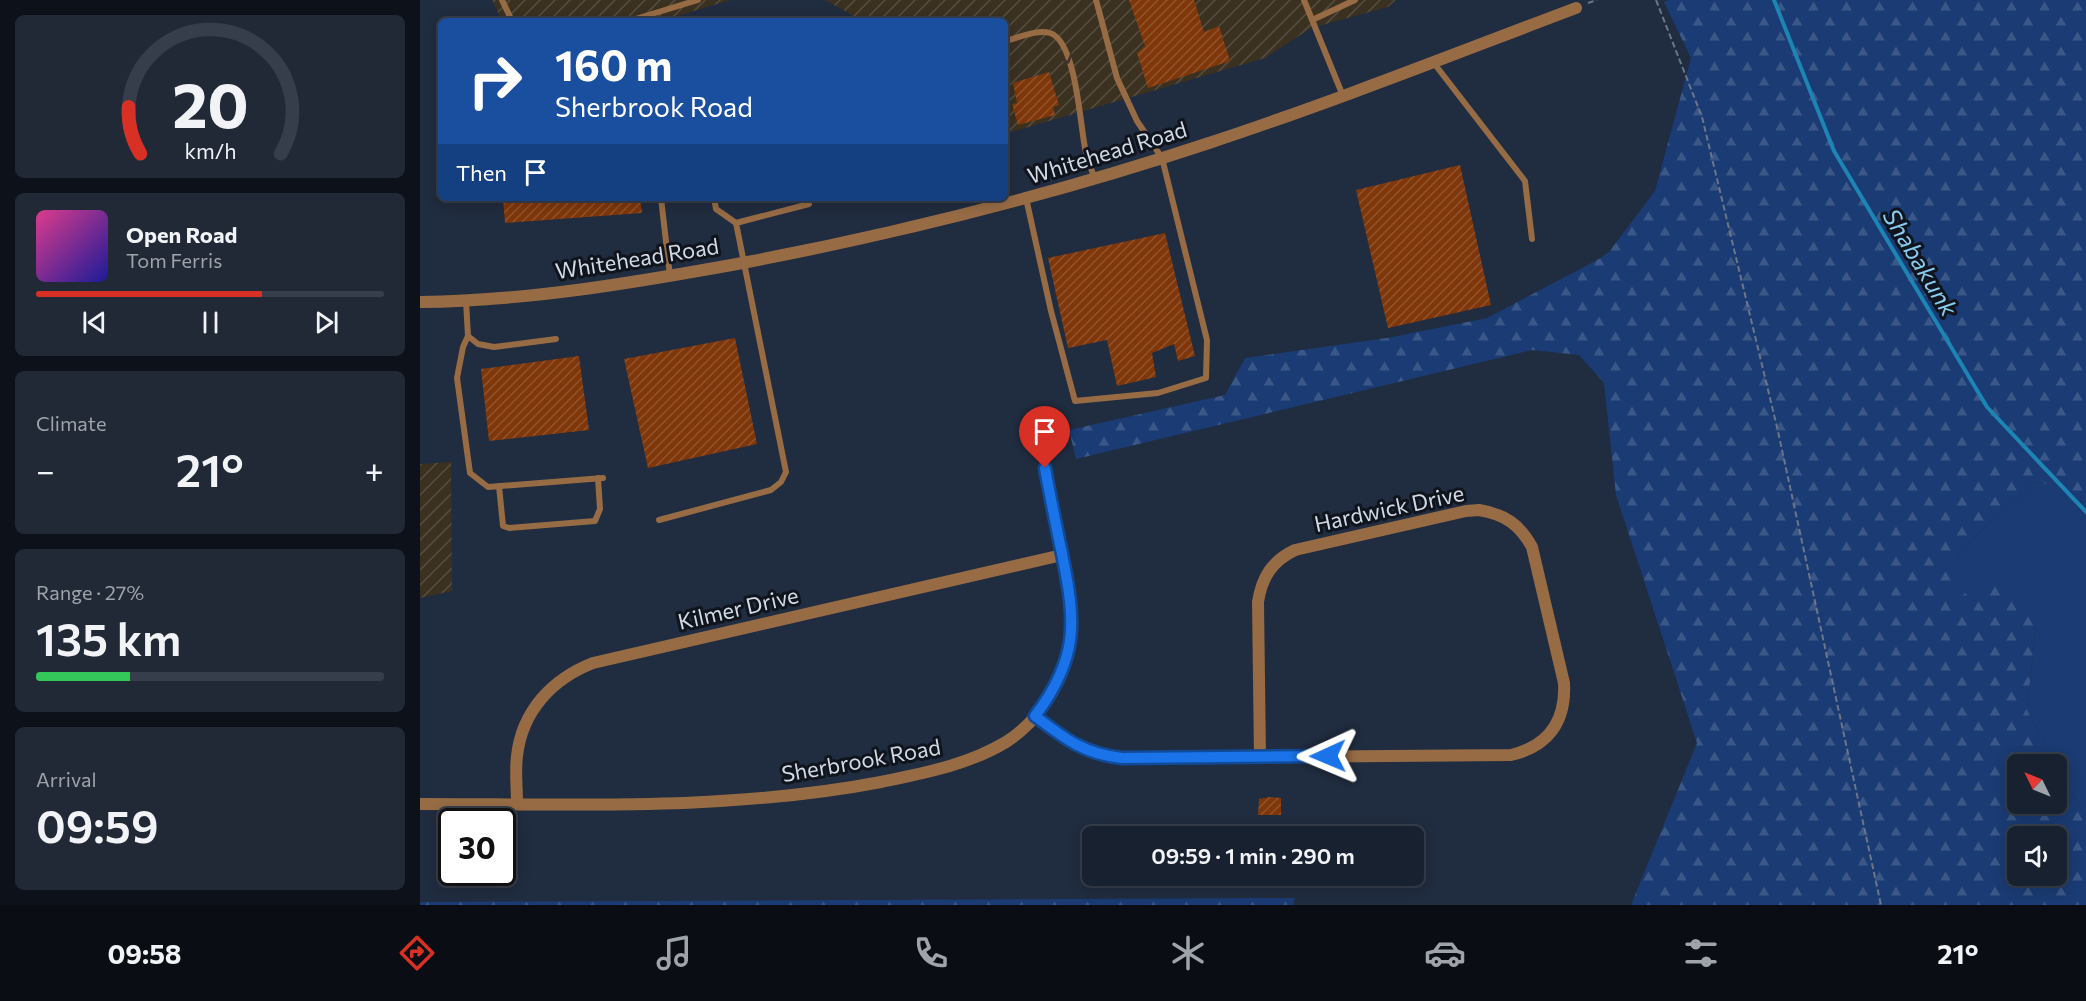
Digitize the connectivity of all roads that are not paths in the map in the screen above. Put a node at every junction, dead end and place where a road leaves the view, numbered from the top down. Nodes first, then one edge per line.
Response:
1 (502, 0) edge
2 (698, 0) edge
3 (1096, 0) edge
4 (1304, 0) edge
5 (1355, 0) edge
6 (1575, 4) edge
7 (511, 18) edge
8 (640, 18) edge
9 (1312, 20) junction
10 (1008, 41) edge
11 (1433, 62) junction
12 (1343, 96) junction
13 (1162, 158) junction
14 (1095, 178) junction
15 (1026, 198) junction
16 (1008, 199) edge
17 (661, 201) edge
18 (715, 201) edge
19 (998, 201) edge
20 (809, 204) dead end
21 (736, 223) junction
22 (1532, 239) dead end
23 (745, 262) junction
24 (670, 276) junction
25 (466, 300) junction
26 (420, 302) edge
27 (468, 336) junction
28 (556, 339) dead end
29 (1045, 468) dead end
30 (499, 486) junction
31 (659, 520) dead end
32 (1062, 555) junction
33 (1035, 716) junction
34 (1260, 757) junction
35 (420, 804) edge
36 (517, 804) junction

1 - 7 lane
2 - 8 lane
3 - 13 lane
4 - 9 lane
5 - 9 lane
6 - 11 street, Whitehead Road
9 - 12 lane
10 -> 14 lane
11 - 12 street, Whitehead Road
11 - 22 lane
12 - 13 street, Whitehead Road
13 - 14 street, Whitehead Road
13 - 15 lane
14 - 15 street, Whitehead Road
15 - 16 street, Whitehead Road
17 - 24 lane
18 - 21 lane
19 - 23 street, Whitehead Road
20 - 21 lane
21 - 23 lane
23 - 24 street, Whitehead Road
23 - 31 lane
24 - 25 street, Whitehead Road
25 - 26 street, Whitehead Road
25 - 27 lane
27 - 28 lane
27 - 30 lane
29 - 32 street, Sherbrook Road
30 - 30 lane
32 - 33 street, Sherbrook Road
32 - 36 street, Kilmer Drive
33 - 34 street, Hardwick Drive
33 - 36 street, Sherbrook Road
34 - 34 street, Hardwick Drive
35 - 36 street, Sherbrook Road

